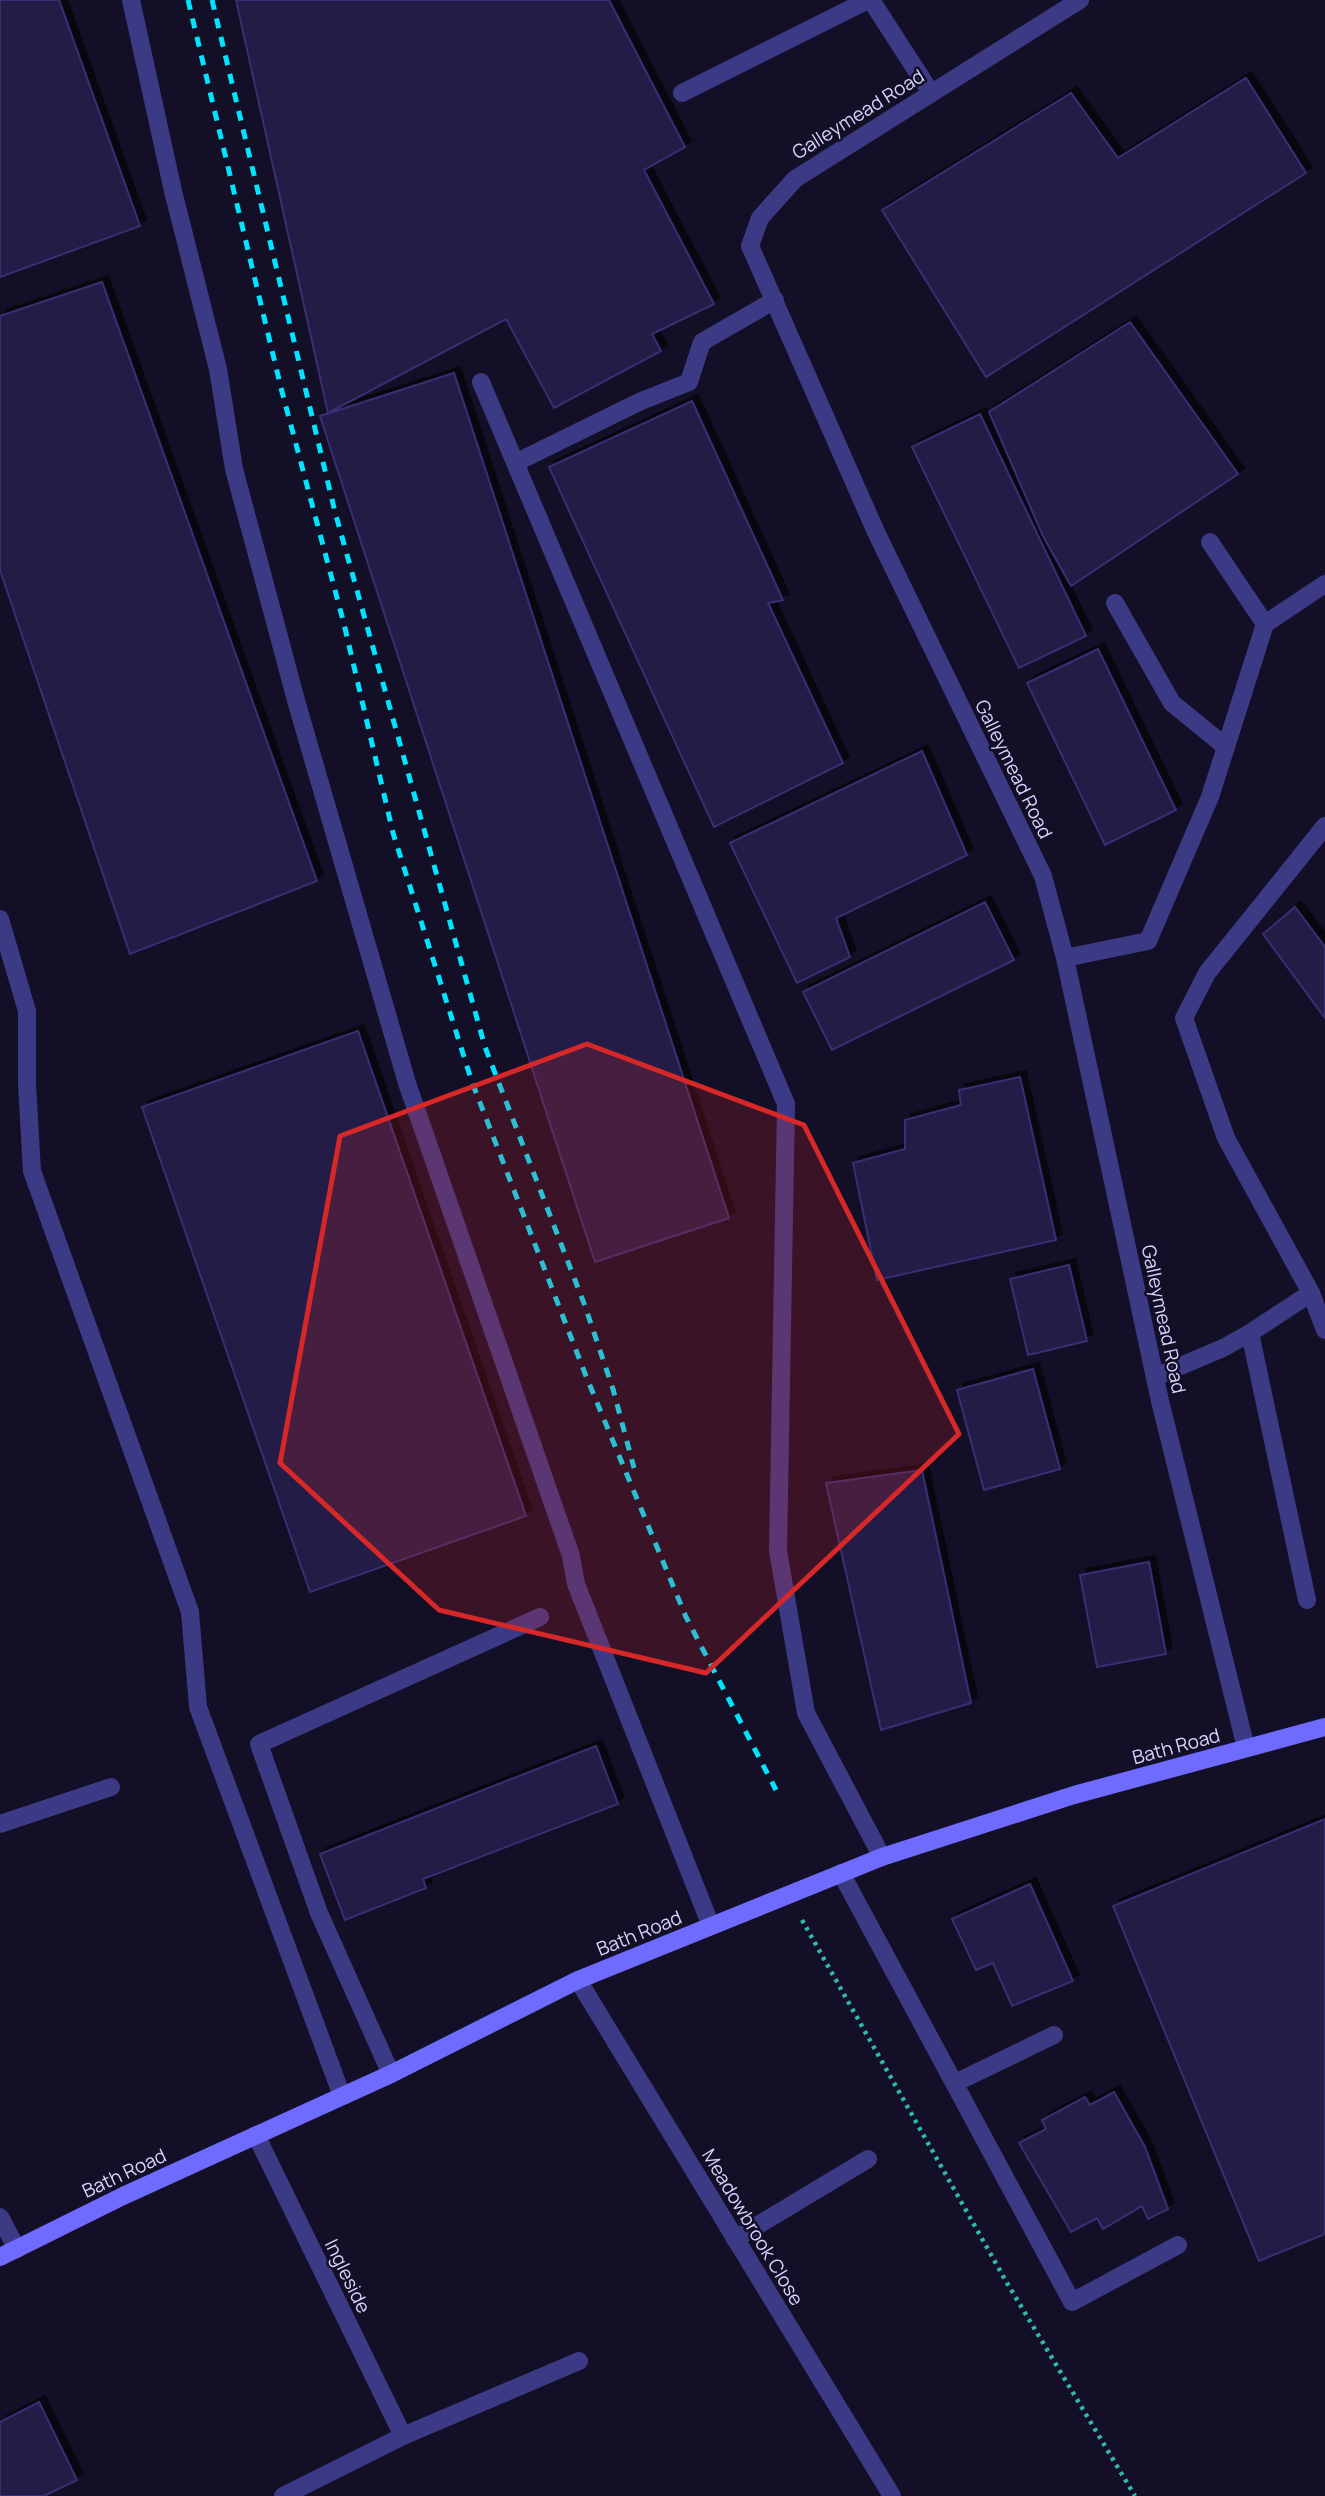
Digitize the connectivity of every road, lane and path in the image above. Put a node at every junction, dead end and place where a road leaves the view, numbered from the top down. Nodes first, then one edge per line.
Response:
1 (131, 0) edge
2 (869, 0) edge
3 (1080, 0) edge
4 (682, 93) dead end
5 (932, 93) junction
6 (775, 300) junction
7 (481, 382) dead end
8 (515, 463) junction
9 (1210, 542) dead end
10 (1325, 584) edge
11 (1115, 603) dead end
12 (1265, 624) junction
13 (1226, 747) junction
14 (1325, 826) edge
15 (0, 919) edge
16 (1065, 958) junction
17 (1311, 1293) junction
18 (1325, 1330) edge
19 (1250, 1333) junction
20 (1155, 1377) junction
21 (1307, 1600) dead end
22 (540, 1617) dead end
23 (1325, 1727) edge
24 (1246, 1748) junction
25 (111, 1787) dead end
26 (0, 1824) edge
27 (882, 1857) junction
28 (841, 1873) junction
29 (788, 1895) junction
30 (711, 1927) junction
31 (578, 1980) junction
32 (1054, 2035) dead end
33 (391, 2074) junction
34 (955, 2083) junction
35 (342, 2096) junction
36 (256, 2135) junction
37 (868, 2159) dead end
38 (0, 2217) edge
39 (736, 2239) junction
40 (1178, 2245) dead end
41 (17, 2249) junction
42 (0, 2257) edge
43 (579, 2361) dead end
44 (402, 2436) junction
45 (283, 2496) edge
46 (892, 2496) edge
47 (1135, 2496) edge

1 - 30 street
2 - 4 street
2 - 5 street
3 - 5 street, Galleymead Road
5 - 6 street, Galleymead Road
6 - 8 street
6 - 16 street, Galleymead Road
7 - 8 street
8 - 27 street
9 - 12 street
10 - 12 street
11 - 13 street
12 - 13 street
13 - 16 street
14 - 17 street
15 - 35 street
16 - 20 street, Galleymead Road
17 - 18 street
17 - 19 street
19 - 20 street
19 - 21 street
20 - 24 street, Galleymead Road
22 - 33 street
23 - 24 street, Bath Road
24 - 27 street, Bath Road
25 - 26 street
27 - 28 street, Bath Road
28 - 29 street, Bath Road
28 - 34 street
29 - 30 street, Bath Road
29 - 47 path
30 - 31 street, Bath Road
31 - 33 street, Bath Road
31 - 39 street, Meadowbrook Close
32 - 34 street
33 - 35 street, Bath Road
34 - 40 street
35 - 36 street, Bath Road
36 - 41 street, Bath Road
36 - 44 street, Ingleside
37 - 39 street
38 - 41 street
39 - 46 street, Meadowbrook Close
41 - 42 street, Bath Road
43 - 44 street
44 - 45 street

